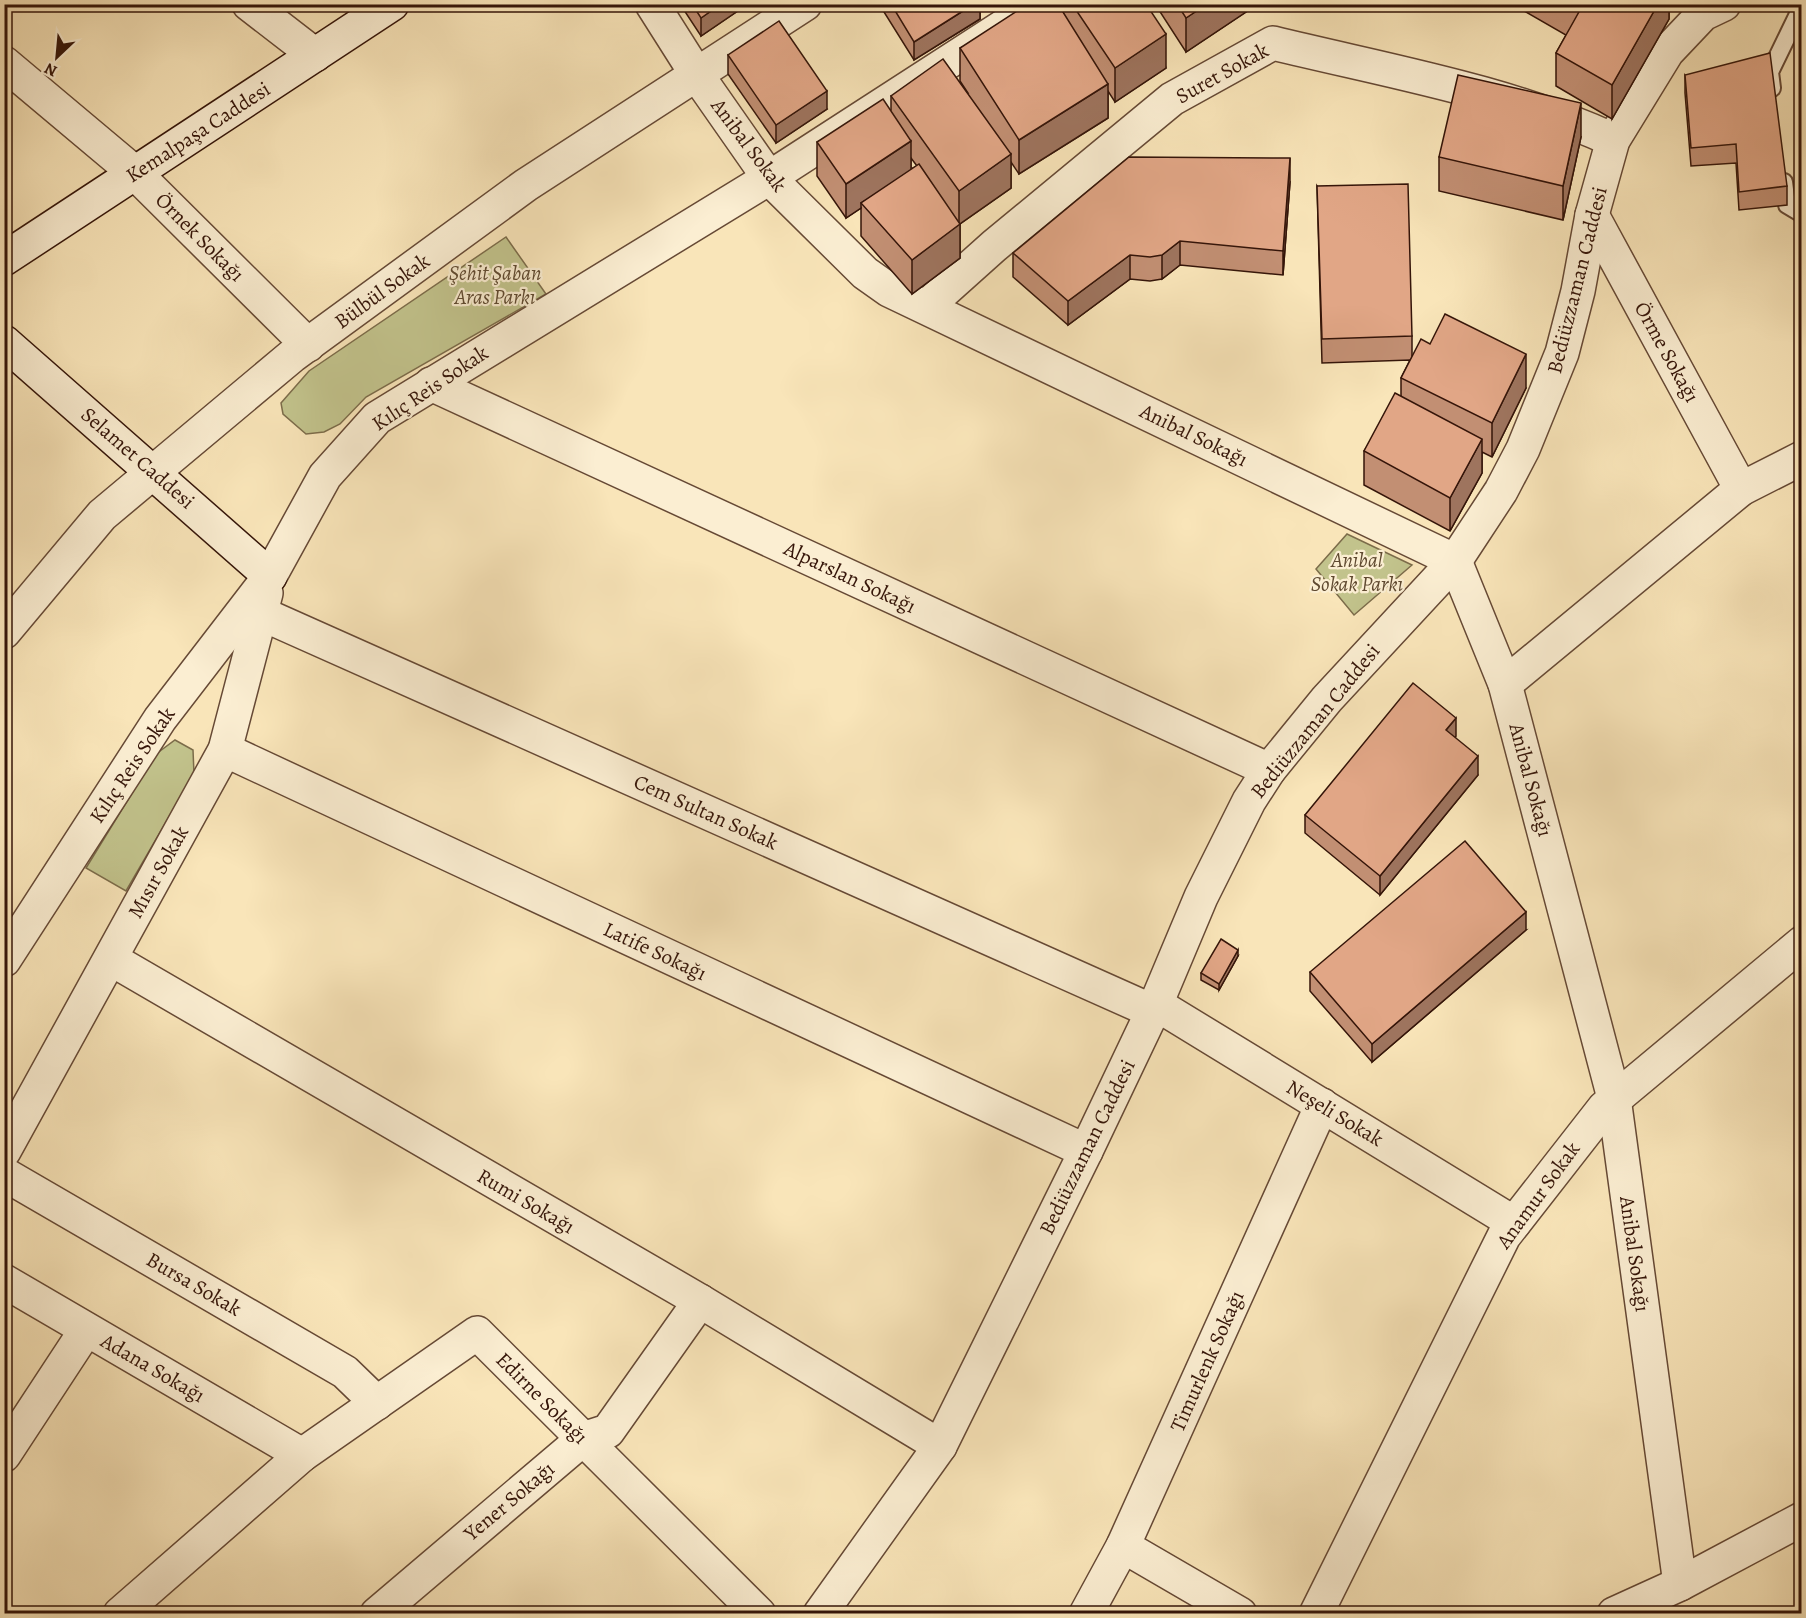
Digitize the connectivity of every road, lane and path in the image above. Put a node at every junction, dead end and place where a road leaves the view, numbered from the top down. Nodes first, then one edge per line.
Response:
1 (249, 4) edge
2 (392, 4) edge
3 (652, 4) edge
4 (805, 4) edge
5 (1038, 4) edge
6 (1802, 6) edge
7 (1704, 8) edge
8 (315, 55) junction
9 (4, 63) edge
10 (696, 75) junction
11 (1774, 105) edge
12 (1613, 140) junction
13 (1781, 160) edge
14 (135, 173) junction
15 (769, 178) junction
16 (1802, 213) edge
17 (1592, 215) junction
18 (4, 259) edge
19 (927, 306) junction
20 (4, 342) edge
21 (309, 345) junction
22 (431, 384) junction
23 (1802, 458) edge
24 (155, 472) junction
25 (1741, 489) junction
26 (1455, 561) junction
27 (270, 576) junction
28 (260, 613) junction
29 (4, 632) edge
30 (1505, 684) junction
31 (225, 750) junction
32 (1269, 770) junction
33 (1802, 943) edge
34 (111, 959) junction
35 (4, 960) edge
36 (1154, 1007) junction
37 (1614, 1098) junction
38 (1322, 1105) junction
39 (4, 1151) edge
40 (1086, 1151) junction
41 (4, 1174) edge
42 (1514, 1223) junction
43 (4, 1281) edge
44 (700, 1301) junction
45 (86, 1330) junction
46 (377, 1403) junction
47 (583, 1439) junction
48 (940, 1446) junction
49 (4, 1455) edge
50 (302, 1455) junction
51 (1802, 1519) edge
52 (1123, 1546) junction
53 (1680, 1584) junction
54 (120, 1614) edge
55 (377, 1614) edge
56 (759, 1614) edge
57 (820, 1614) edge
58 (1086, 1614) edge
59 (1239, 1614) edge
60 (1316, 1614) edge
61 (1614, 1614) edge

1 - 8 street
2 - 8 street, Kemalpaşa Caddesi
3 - 10 street, Anibal Sokak
4 - 10 street, Bülbül Sokak
5 - 15 street, Kılıç Reis Sokak
6 - 11 lane
7 - 12 street, Bediüzzaman Caddesi
8 - 14 street, Kemalpaşa Caddesi
9 - 14 street, Örnek Sokağı
10 - 15 street, Anibal Sokak
10 - 21 street, Bülbül Sokak
12 - 17 street, Bediüzzaman Caddesi
12 - 19 street, Suret Sokak
13 - 16 lane
14 - 18 street, Kemalpaşa Caddesi
14 - 21 street, Örnek Sokağı
15 - 19 street, Anibal Sokak
15 - 22 street, Kılıç Reis Sokak
17 - 25 street, Örme Sokağı
17 - 26 street, Bediüzzaman Caddesi
19 - 26 street, Anibal Sokağı
20 - 24 street, Selamet Caddesi
21 - 24 street, Bülbül Sokak
22 - 27 street, Kılıç Reis Sokak
22 - 32 street, Alparslan Sokağı
23 - 25 street
24 - 27 street, Selamet Caddesi
24 - 29 street, Bülbül Sokak
25 - 30 street
26 - 30 street, Anibal Sokağı
26 - 32 street, Bediüzzaman Caddesi
27 - 28 street, Mısır Sokak
27 - 35 street, Kılıç Reis Sokak
28 - 31 street, Mısır Sokak
28 - 36 street, Cem Sultan Sokak
30 - 37 street, Anibal Sokağı
31 - 34 street, Mısır Sokak
31 - 40 street, Latife Sokağı
32 - 36 street, Bediüzzaman Caddesi
33 - 37 street, Anamur Sokak
34 - 39 street, Mısır Sokak
34 - 44 street, Rumi Sokağı
36 - 38 street, Neşeli Sokak
36 - 40 street, Bediüzzaman Caddesi
37 - 42 street, Anamur Sokak
37 - 53 street, Anibal Sokağı
38 - 42 street, Neşeli Sokak
38 - 52 street, Timurlenk Sokağı
40 - 48 street, Bediüzzaman Caddesi
41 - 46 street, Bursa Sokak
42 - 60 street, Anamur Sokak
43 - 45 street, Adana Sokağı
44 - 47 street, Yener Sokağı
44 - 48 street, Rumi Sokağı
45 - 49 street
45 - 50 street, Adana Sokağı
46 - 47 street, Edirne Sokağı
46 - 50 street, Edirne Sokağı
47 - 55 street, Yener Sokağı
47 - 56 street, Edirne Sokağı
48 - 57 street, Bediüzzaman Caddesi
50 - 54 street, Edirne Sokağı
51 - 53 street
52 - 58 street, Timurlenk Sokağı
52 - 59 street
53 - 61 street

